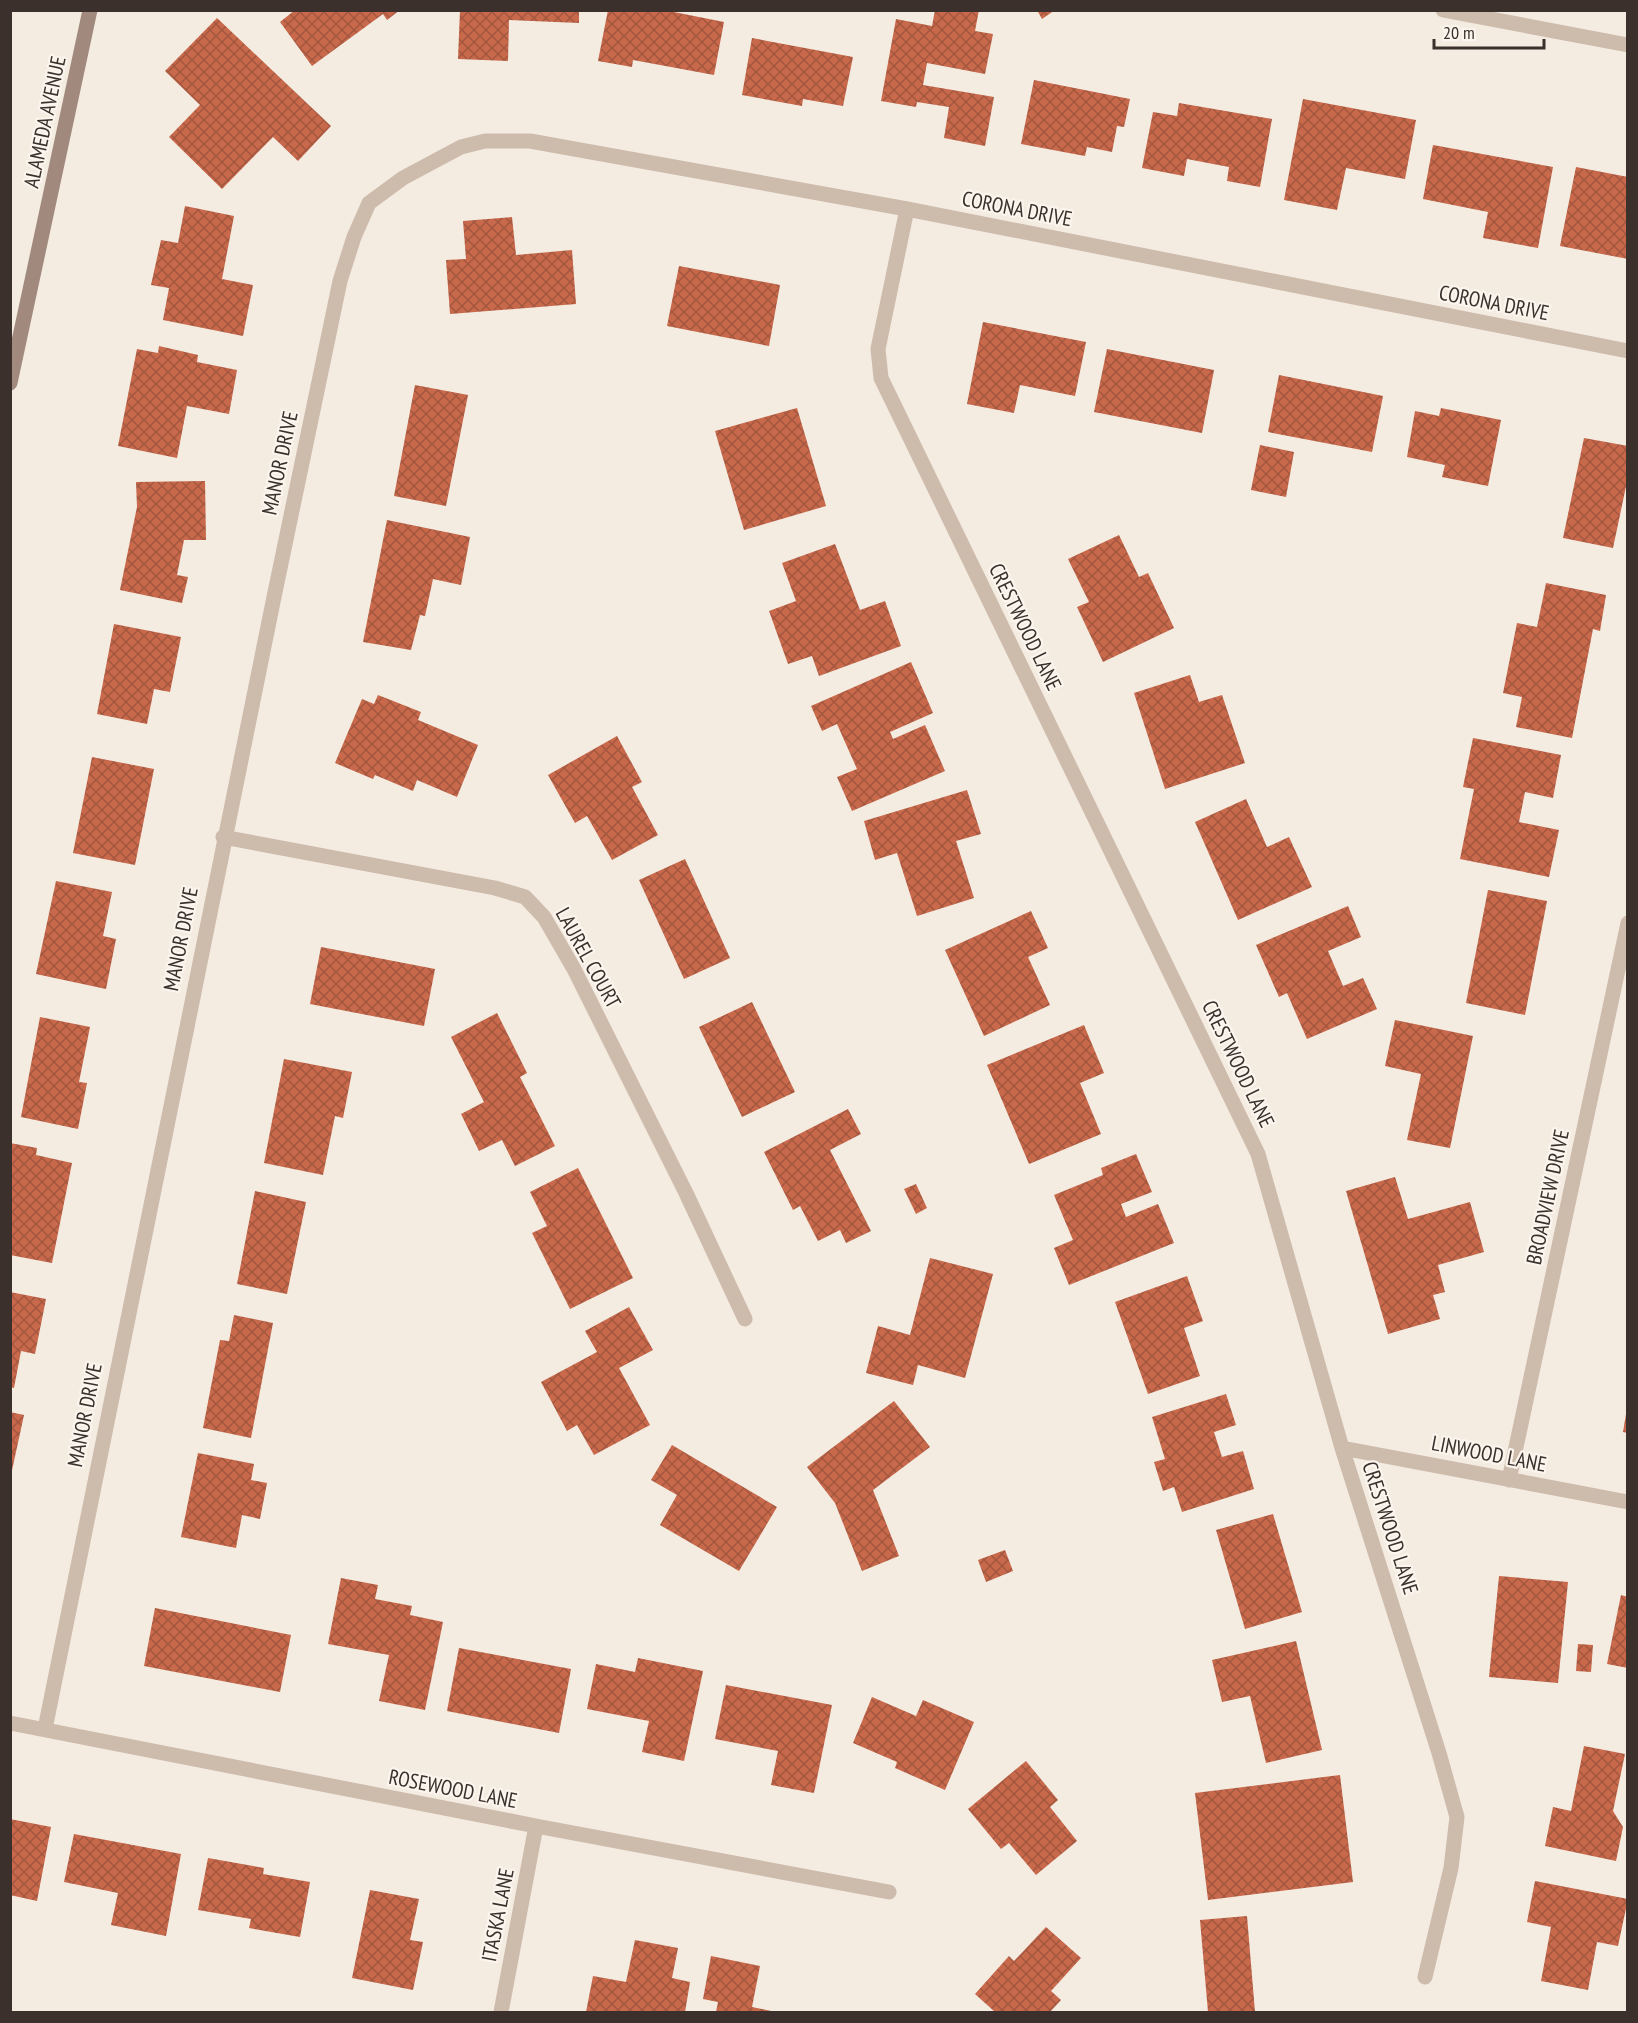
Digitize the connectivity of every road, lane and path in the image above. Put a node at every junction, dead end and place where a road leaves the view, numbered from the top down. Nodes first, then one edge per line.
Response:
1 (90, 10) edge
2 (1443, 10) edge
3 (1628, 45) edge
4 (403, 178) joint
5 (907, 209) junction
6 (1628, 351) edge
7 (10, 383) edge
8 (223, 837) junction
9 (1628, 922) edge
10 (745, 1319) dead end
11 (1342, 1448) junction
12 (1509, 1480) junction
13 (1628, 1502) edge
14 (10, 1723) edge
15 (45, 1729) junction
16 (536, 1826) junction
17 (889, 1892) dead end
18 (1425, 1977) dead end
19 (501, 2013) edge

1 - 7 street, ALAMEDA AVENUE
2 - 3 street
4 - 5 street, CORONA DRIVE
4 - 8 street, MANOR DRIVE
5 - 6 street, CORONA DRIVE
5 - 11 street, CRESTWOOD LANE
8 - 10 street, LAUREL COURT
8 - 15 street, MANOR DRIVE
9 - 12 street, BROADVIEW DRIVE
11 - 12 street, LINWOOD LANE
11 - 18 street, CRESTWOOD LANE
12 - 13 street, LINWOOD LANE
14 - 15 street, ROSEWOOD LANE
15 - 16 street, ROSEWOOD LANE
16 - 17 street, ROSEWOOD LANE
16 - 19 street, ITASKA LANE

